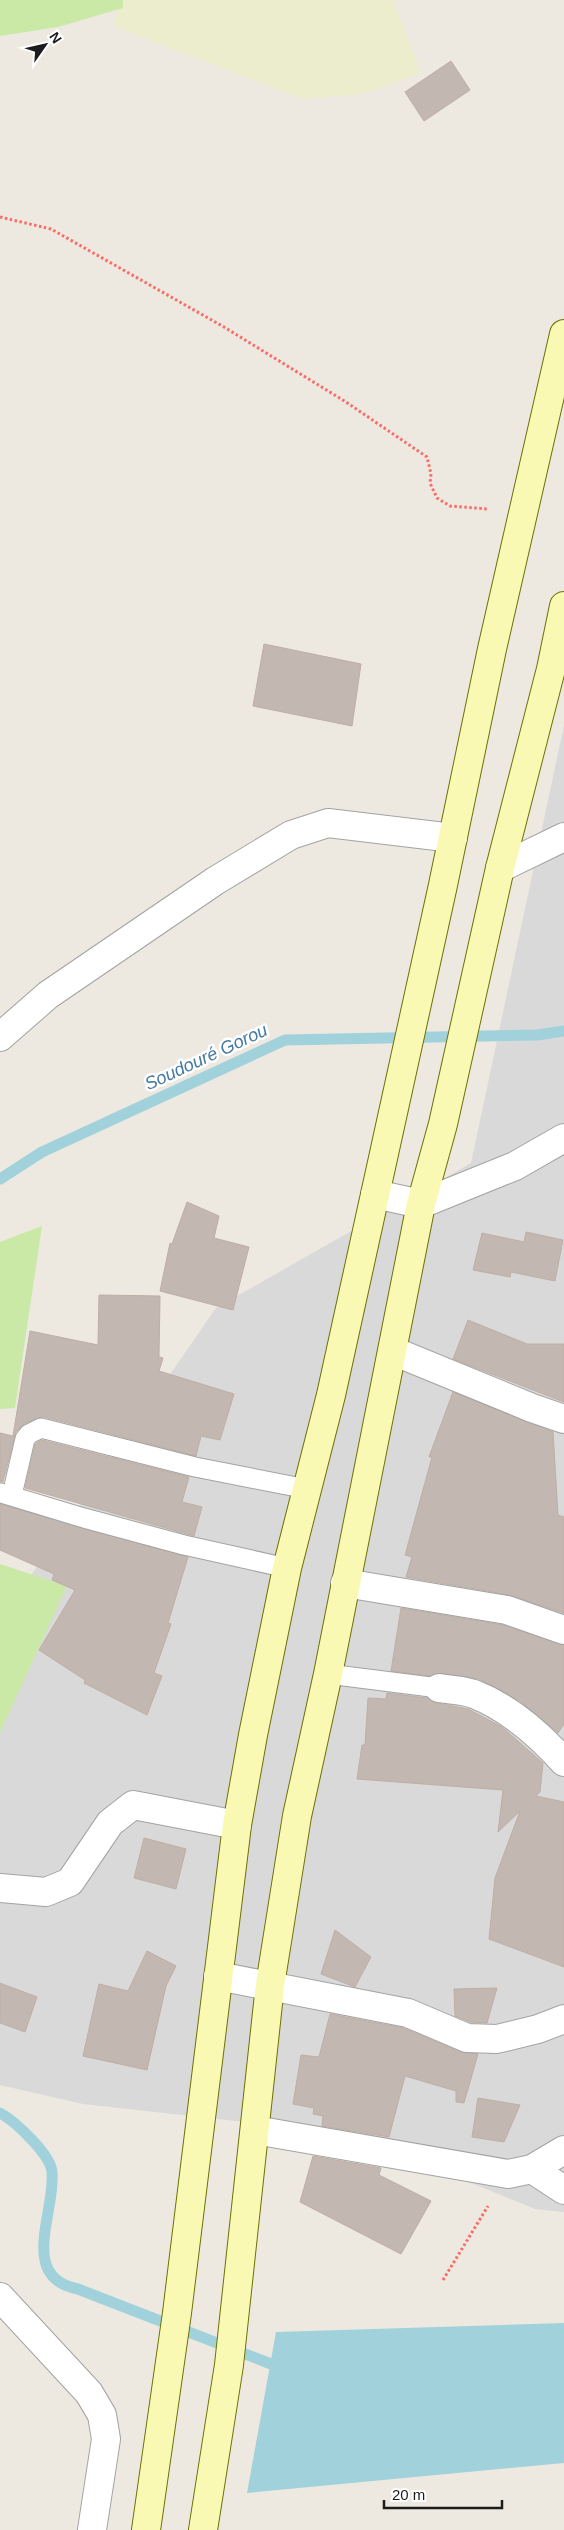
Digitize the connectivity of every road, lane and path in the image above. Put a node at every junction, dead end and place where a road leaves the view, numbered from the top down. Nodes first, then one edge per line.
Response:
1 (0, 217) edge
2 (564, 334) edge
3 (524, 512) junction
4 (564, 606) edge
5 (558, 665) edge
6 (564, 837) edge
7 (453, 838) junction
8 (498, 876) junction
9 (0, 1038) edge
10 (564, 1138) edge
11 (375, 1194) junction
12 (421, 1204) junction
13 (394, 1350) junction
14 (564, 1419) edge
15 (307, 1489) junction
16 (6, 1494) edge
17 (287, 1568) junction
18 (345, 1583) junction
19 (564, 1630) edge
20 (328, 1674) junction
21 (439, 1688) joint
22 (564, 1762) edge
23 (237, 1825) junction
24 (0, 1888) edge
25 (218, 1976) junction
26 (270, 1986) junction
27 (564, 2019) edge
28 (255, 2130) junction
29 (564, 2150) edge
30 (520, 2171) junction
31 (564, 2190) edge
32 (443, 2280) dead end
33 (0, 2297) edge
34 (92, 2530) edge
35 (146, 2530) edge
36 (203, 2530) edge

1 - 3 path
2 - 3 main road
3 - 7 main road
4 - 5 main road
5 - 8 main road
6 - 8 street
7 - 9 street
7 - 11 main road
8 - 12 main road
10 - 12 street
11 - 12 street
11 - 15 main road
12 - 13 main road
13 - 14 street
13 - 18 main road
15 - 16 lane
15 - 17 main road
16 - 17 lane
17 - 23 main road
18 - 19 street
18 - 20 main road
20 - 21 lane
20 - 26 main road
21 - 22 street
23 - 24 street
23 - 25 main road
25 - 26 street
25 - 35 main road
26 - 27 street
26 - 28 main road
28 - 30 street
28 - 36 main road
29 - 30 street
30 - 31 street
30 - 32 path
33 - 34 street

